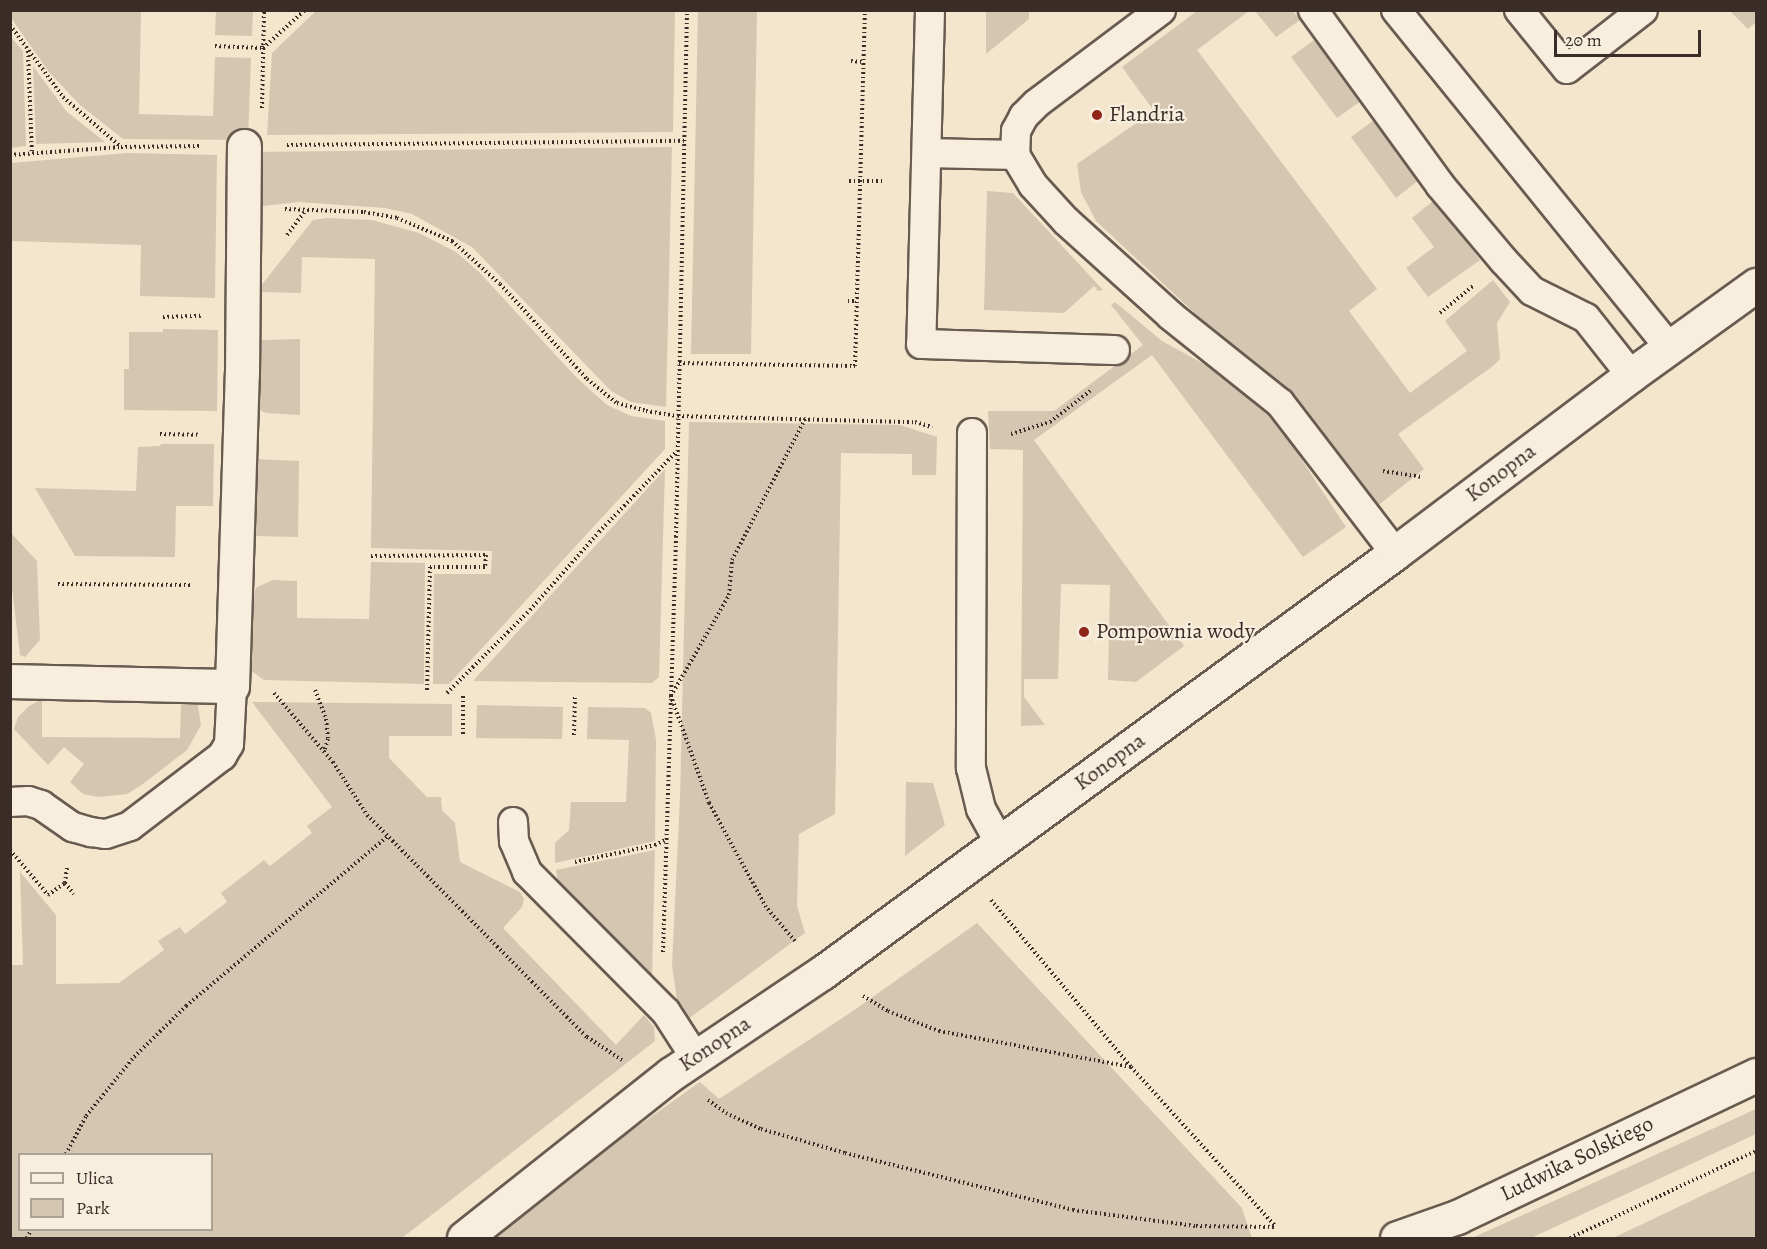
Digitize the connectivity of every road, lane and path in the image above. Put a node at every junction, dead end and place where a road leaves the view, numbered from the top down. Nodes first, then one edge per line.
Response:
1 (264, 10) edge
2 (305, 10) edge
3 (687, 10) edge
4 (865, 10) edge
5 (930, 10) edge
6 (1161, 10) edge
7 (1313, 10) edge
8 (1396, 10) edge
9 (1519, 10) edge
10 (1643, 10) edge
11 (10, 25) edge
12 (215, 46) dead end
13 (263, 48) junction
14 (28, 49) junction
15 (851, 61) dead end
16 (863, 62) junction
17 (684, 141) junction
18 (253, 145) junction
19 (121, 147) junction
20 (32, 153) junction
21 (927, 153) junction
22 (10, 155) edge
23 (1015, 155) junction
24 (849, 181) dead end
25 (861, 181) junction
26 (243, 215) junction
27 (1756, 285) edge
28 (857, 301) junction
29 (848, 302) dead end
30 (1670, 348) junction
31 (1115, 350) dead end
32 (679, 363) junction
33 (1631, 375) junction
34 (678, 416) junction
35 (805, 419) junction
36 (972, 433) joint
37 (678, 450) junction
38 (1395, 553) junction
39 (371, 556) dead end
40 (58, 584) dead end
41 (175, 585) dead end
42 (10, 681) edge
43 (232, 686) junction
44 (271, 690) dead end
45 (315, 690) dead end
46 (427, 693) dead end
47 (447, 693) dead end
48 (463, 694) dead end
49 (575, 695) dead end
50 (671, 696) junction
51 (463, 734) dead end
52 (574, 735) dead end
53 (324, 752) junction
54 (10, 802) edge
55 (513, 822) dead end
56 (388, 836) junction
57 (667, 839) junction
58 (1000, 843) junction
59 (10, 850) edge
60 (965, 868) junction
61 (527, 872) junction
62 (65, 883) dead end
63 (666, 1012) junction
64 (624, 1061) dead end
65 (683, 1066) junction
66 (1756, 1074) edge
67 (1756, 1150) edge
68 (67, 1153) edge
69 (464, 1239) edge
70 (1397, 1239) edge
71 (1570, 1239) edge

1 - 13 path
2 - 13 path
3 - 17 path
4 - 16 path
5 - 21 lane
6 - 23 lane
7 - 33 lane
8 - 30 lane
9 - 10 lane
11 - 14 path
12 - 13 path
13 - 18 path
14 - 19 path
14 - 20 path
15 - 16 path
16 - 25 path
17 - 18 path
17 - 32 path
18 - 19 path
18 - 26 street
19 - 20 path
20 - 22 path
21 - 23 lane
21 - 31 lane
23 - 38 lane
24 - 25 path
25 - 28 path
26 - 34 path
26 - 43 street
27 - 30 street, Konopna
28 - 29 path
28 - 32 path
30 - 33 street, Konopna
32 - 34 path
33 - 38 street, Konopna
34 - 35 path
34 - 37 path
35 - 36 path
35 - 50 path
36 - 58 lane
37 - 47 path
37 - 50 path
38 - 58 street, Konopna
39 - 46 path
40 - 41 path
42 - 43 street
43 - 54 lane
44 - 53 path
45 - 53 path
48 - 51 path
49 - 52 path
50 - 57 path
53 - 56 path
55 - 61 lane
56 - 64 path
56 - 68 path
57 - 61 path
57 - 63 path
58 - 60 street, Konopna
59 - 62 path
60 - 65 street, Konopna
60 - 65 path
61 - 63 lane
63 - 65 lane
65 - 69 street, Konopna
66 - 70 street, Ludwika Solskiego
67 - 71 path

